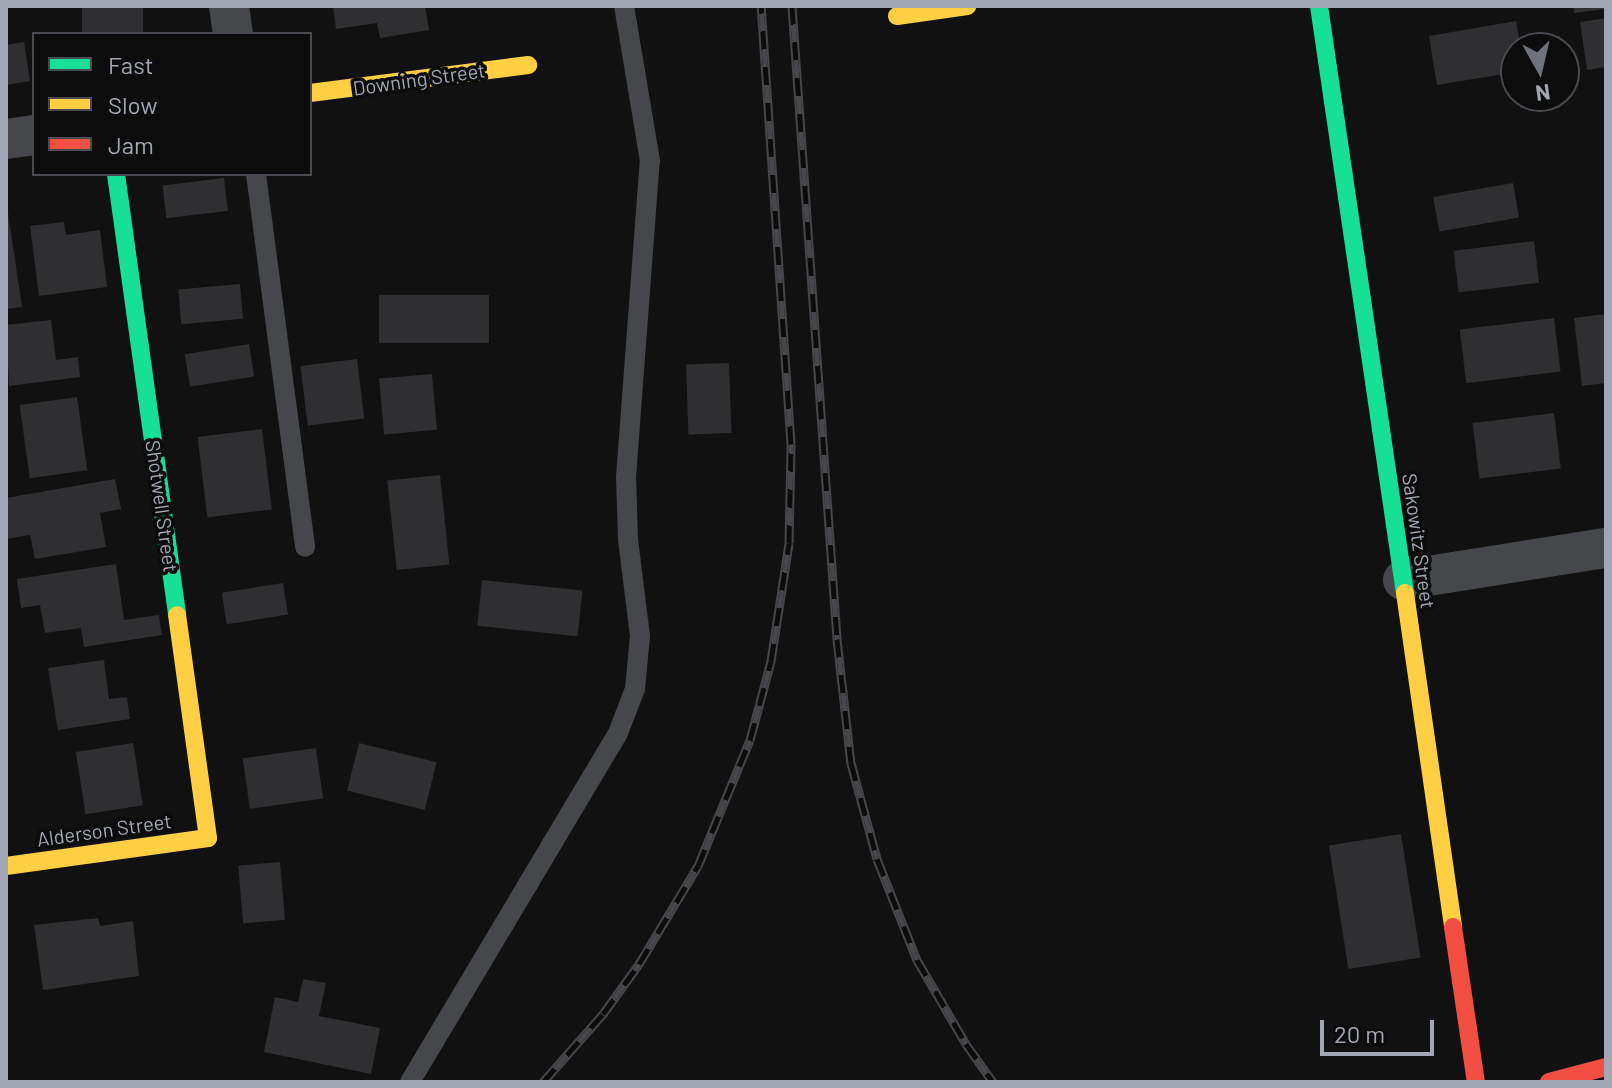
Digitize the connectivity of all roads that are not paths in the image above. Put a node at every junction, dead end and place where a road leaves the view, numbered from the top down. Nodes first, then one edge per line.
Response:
1 (229, 6) edge
2 (624, 6) edge
3 (967, 6) edge
4 (1319, 6) edge
5 (897, 16) dead end
6 (233, 32) edge
7 (528, 65) dead end
8 (312, 93) edge
9 (32, 135) edge
10 (6, 139) edge
11 (116, 176) edge
12 (256, 176) edge
13 (305, 547) dead end
14 (1606, 548) edge
15 (1403, 580) junction
16 (208, 838) joint
17 (6, 866) edge
18 (1606, 1067) edge
19 (410, 1082) edge
20 (1476, 1082) edge
21 (1549, 1082) edge

1 - 6 street
2 - 19 lane
3 - 5 street
4 - 15 street, Sakowitz Street
7 - 8 street, Downing Street
9 - 10 street
11 - 16 street, Shotwell Street
12 - 13 lane
14 - 15 street
15 - 20 street, Sakowitz Street
16 - 17 street, Alderson Street
18 - 21 street

